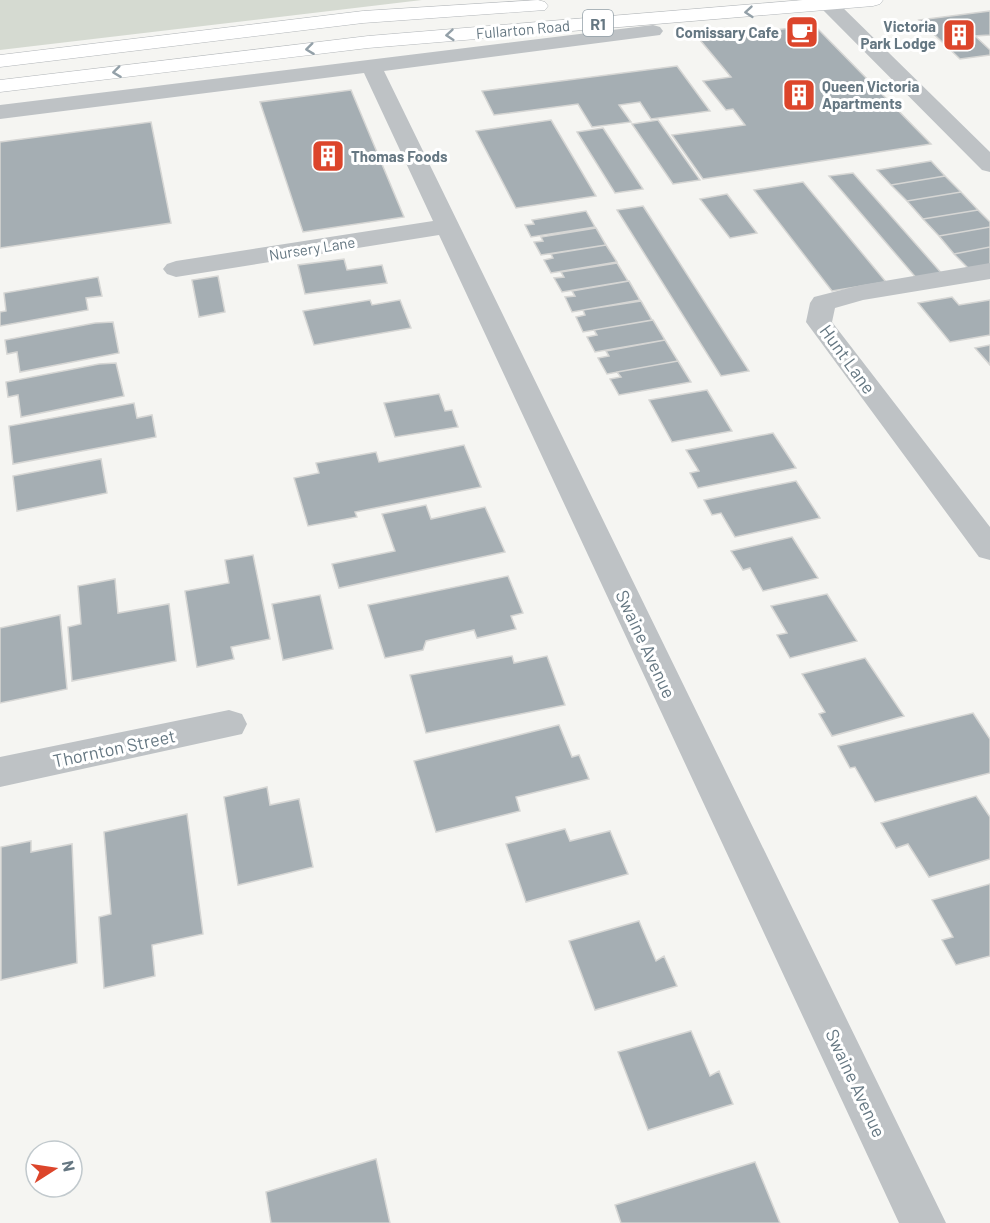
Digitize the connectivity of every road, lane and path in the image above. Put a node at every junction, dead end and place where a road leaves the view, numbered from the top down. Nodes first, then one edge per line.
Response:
1 (873, 0) edge
2 (826, 3) edge
3 (562, 4) dead end
4 (653, 31) dead end
5 (202, 37) junction
6 (210, 61) junction
7 (0, 62) edge
8 (371, 65) junction
9 (215, 85) junction
10 (0, 86) edge
11 (0, 112) edge
12 (980, 144) edge
13 (990, 165) edge
14 (447, 226) junction
15 (176, 269) dead end
16 (990, 271) edge
17 (990, 549) edge
18 (229, 724) dead end
19 (0, 772) edge
20 (922, 1223) edge

1 - 2 highway, Fullarton Road / R1
2 -> 6 highway, Fullarton Road / R1
2 - 12 street
3 - 5 highway, Fullarton Road / R1
4 - 8 street, Fullarton Road
5 - 6 highway
5 - 7 highway, Fullarton Road / R1
6 - 9 street
6 -> 10 highway, Fullarton Road / R1
8 - 9 street, Fullarton Road
8 - 14 street, Swaine Avenue
9 - 11 street, Fullarton Road
12 - 13 street
14 - 15 street, Nursery Lane
14 - 20 street, Swaine Avenue
16 - 17 street, Hunt Lane
18 - 19 street, Thornton Street

